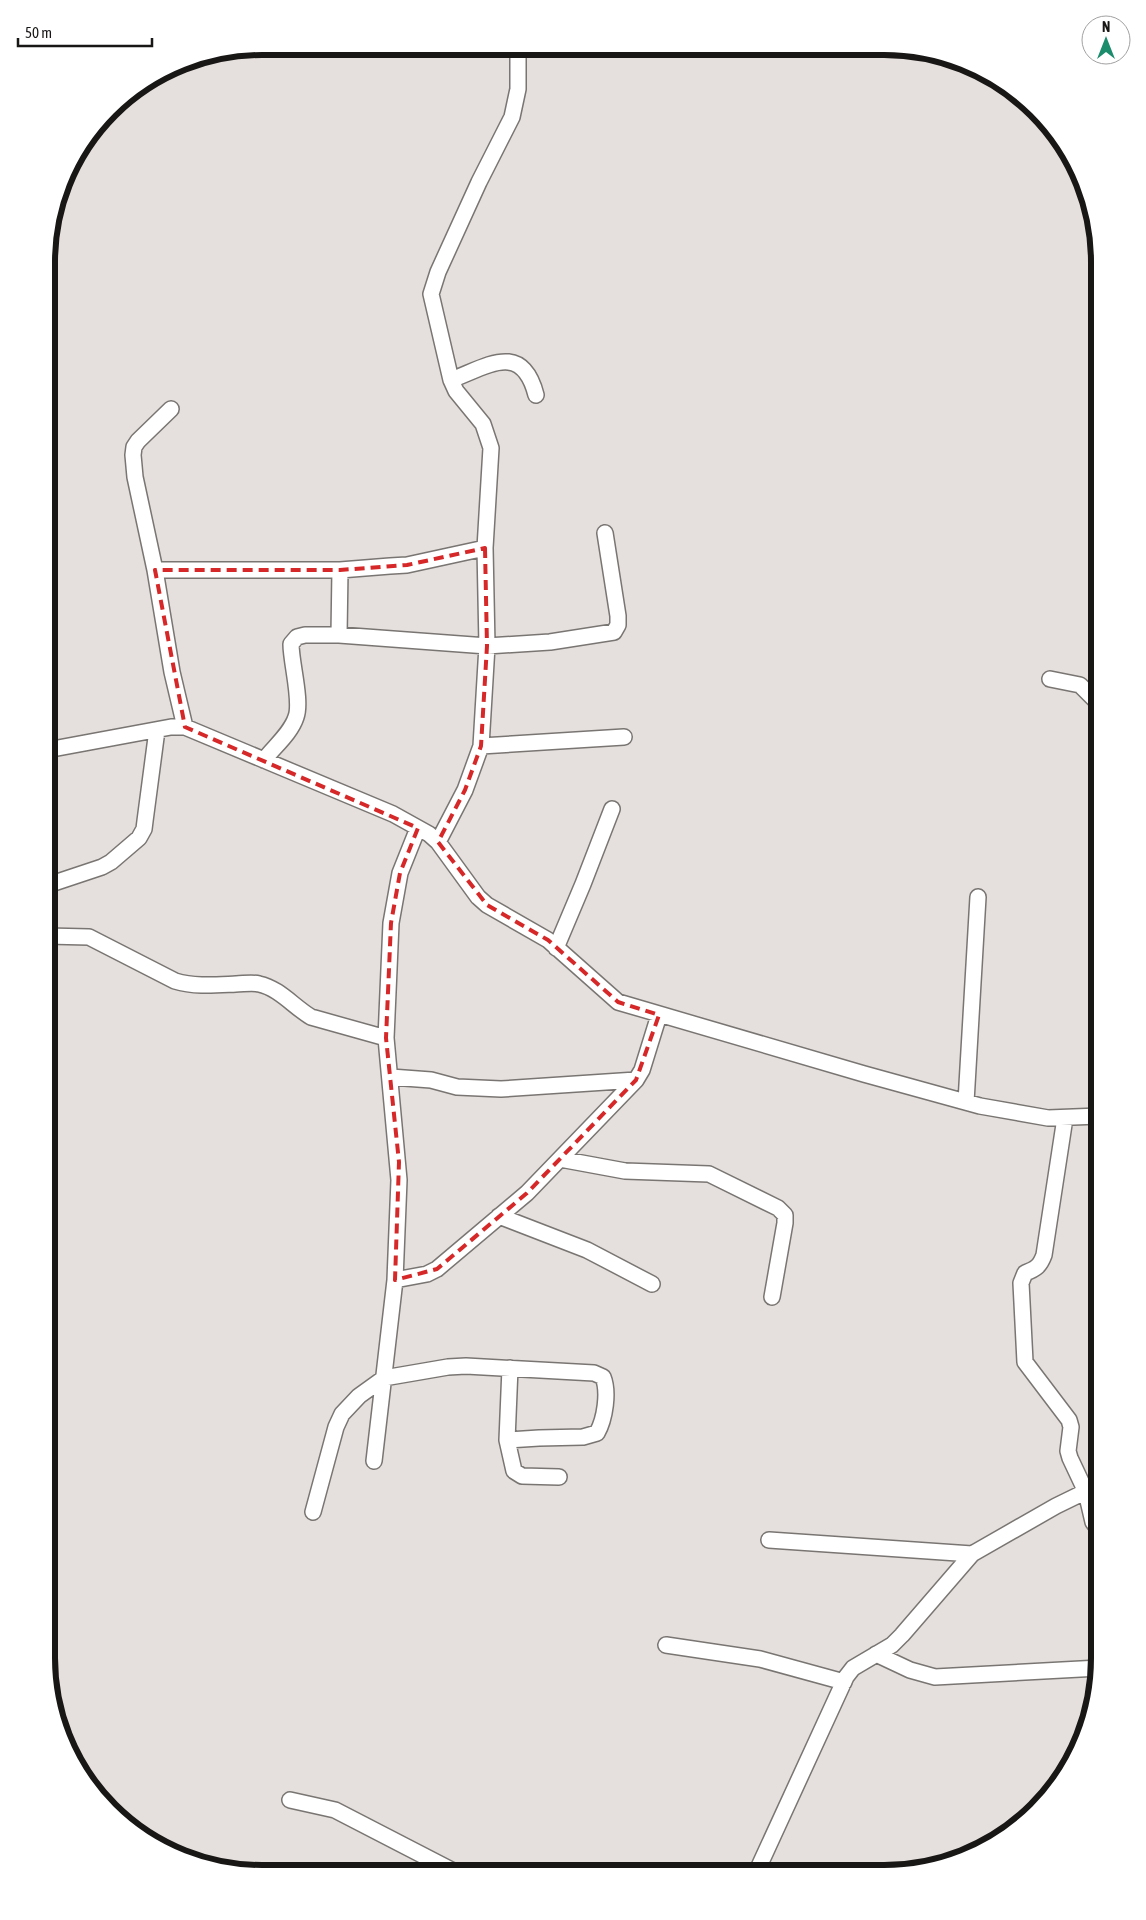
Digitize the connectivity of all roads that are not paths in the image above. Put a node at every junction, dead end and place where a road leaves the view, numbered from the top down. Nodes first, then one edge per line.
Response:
1 (518, 55) edge
2 (451, 380) junction
3 (536, 395) dead end
4 (171, 409) dead end
5 (605, 533) dead end
6 (485, 548) junction
7 (155, 570) junction
8 (340, 570) junction
9 (340, 635) junction
10 (487, 646) junction
11 (1050, 679) dead end
12 (1091, 696) edge
13 (185, 727) junction
14 (156, 730) junction
15 (624, 738) dead end
16 (481, 746) junction
17 (55, 749) edge
18 (264, 760) junction
19 (612, 809) dead end
20 (418, 828) junction
21 (438, 842) junction
22 (55, 882) edge
23 (978, 897) dead end
24 (55, 936) edge
25 (556, 948) junction
26 (659, 1015) junction
27 (386, 1038) junction
28 (391, 1077) junction
29 (636, 1080) junction
30 (966, 1102) junction
31 (1091, 1117) edge
32 (1065, 1118) junction
33 (560, 1159) junction
34 (499, 1216) junction
35 (395, 1280) junction
36 (652, 1284) dead end
37 (772, 1297) dead end
38 (510, 1368) junction
39 (384, 1378) junction
40 (507, 1440) junction
41 (374, 1461) dead end
42 (559, 1477) dead end
43 (1091, 1489) edge
44 (1086, 1492) junction
45 (313, 1512) dead end
46 (1091, 1513) edge
47 (769, 1540) dead end
48 (972, 1554) junction
49 (666, 1645) dead end
50 (876, 1654) junction
51 (1091, 1668) edge
52 (844, 1682) junction
53 (290, 1800) dead end
54 (443, 1865) edge
55 (760, 1865) edge

1 - 2 street
2 - 3 street
2 - 6 street
4 - 7 street
5 - 10 street
6 - 8 street
6 - 10 street
7 - 8 street
7 - 13 street
8 - 9 street
9 - 10 street
9 - 18 street
10 - 16 street
11 - 12 street
13 - 14 street
13 - 18 street
14 - 17 street
14 - 22 street
15 - 16 street
16 - 21 street
18 - 20 street
19 - 25 street
20 - 21 street
20 - 27 street
21 - 25 street
23 - 30 street
24 - 27 street
25 - 26 street
26 - 29 street
26 - 30 street
27 - 28 street
28 - 29 street
28 - 35 street
29 - 33 street
30 - 32 street
31 - 32 street
32 - 44 street
33 - 34 street
33 - 37 street
34 - 35 street
34 - 36 street
35 - 39 street
38 - 39 street
38 - 40 street
38 - 40 street
39 - 41 street
39 - 45 street
40 - 42 street
43 - 44 street
44 - 46 street
44 - 48 street
47 - 48 street
48 - 50 street
49 - 52 street
50 - 51 street
50 - 52 street
52 - 55 street
53 - 54 street

